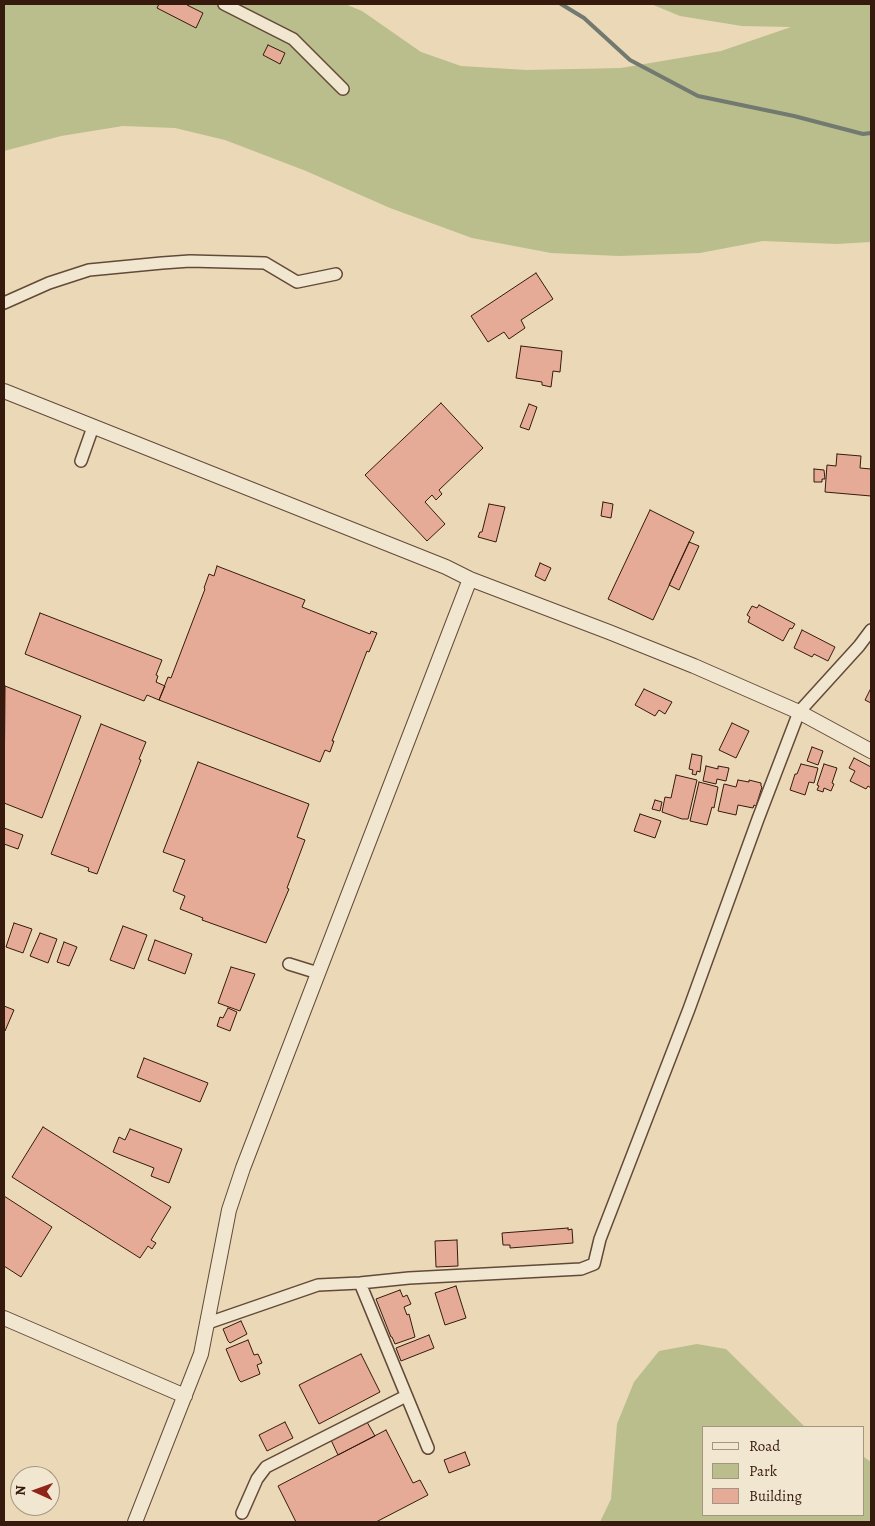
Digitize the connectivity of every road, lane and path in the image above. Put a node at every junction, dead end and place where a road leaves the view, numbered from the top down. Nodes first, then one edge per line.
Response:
1 (224, 4) edge
2 (343, 89) dead end
3 (336, 274) dead end
4 (4, 303) edge
5 (4, 391) edge
6 (93, 427) junction
7 (81, 461) dead end
8 (470, 579) junction
9 (871, 630) edge
10 (799, 712) junction
11 (871, 751) edge
12 (290, 964) dead end
13 (318, 974) junction
14 (360, 1283) junction
15 (4, 1318) edge
16 (208, 1324) junction
17 (185, 1396) junction
18 (406, 1396) junction
19 (428, 1448) dead end
20 (242, 1513) dead end
21 (135, 1522) edge

1 - 2 street
3 - 4 street
5 - 6 street
6 - 7 street
6 - 8 street
8 - 10 street
8 - 13 street
9 - 10 street
10 - 11 street
10 - 14 street
12 - 13 street
13 - 16 street
14 - 16 street
14 - 18 street
15 - 17 street
16 - 17 street
17 - 21 street
18 - 19 street
18 - 20 street

